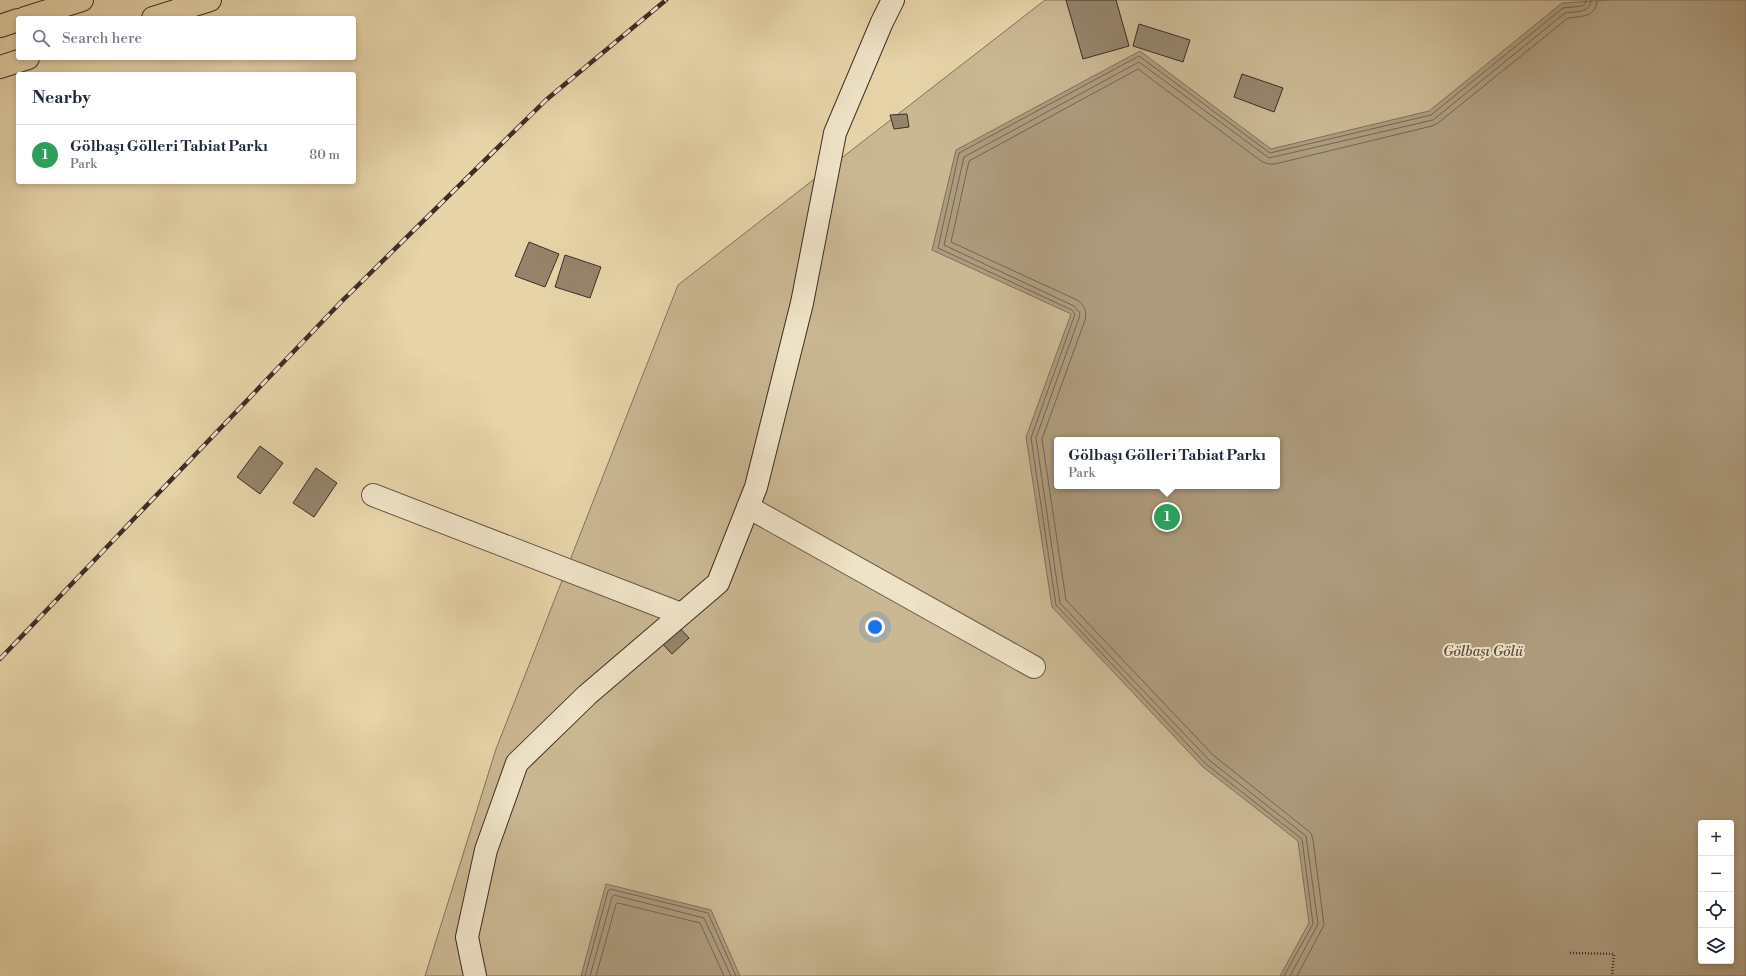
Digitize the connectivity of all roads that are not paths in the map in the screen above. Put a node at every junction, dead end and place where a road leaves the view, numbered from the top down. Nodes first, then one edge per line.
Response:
1 (82, 0) edge
2 (210, 0) edge
3 (893, 0) edge
4 (31, 16) edge
5 (159, 16) edge
6 (16, 21) edge
7 (0, 26) edge
8 (22, 60) edge
9 (0, 67) edge
10 (373, 495) dead end
11 (748, 507) junction
12 (681, 614) junction
13 (1034, 667) dead end
14 (475, 976) edge

1 - 4 highway
2 - 5 highway
3 - 11 street
6 - 7 highway
8 - 9 highway
10 - 12 street
11 - 12 street
11 - 13 street
12 - 14 street

